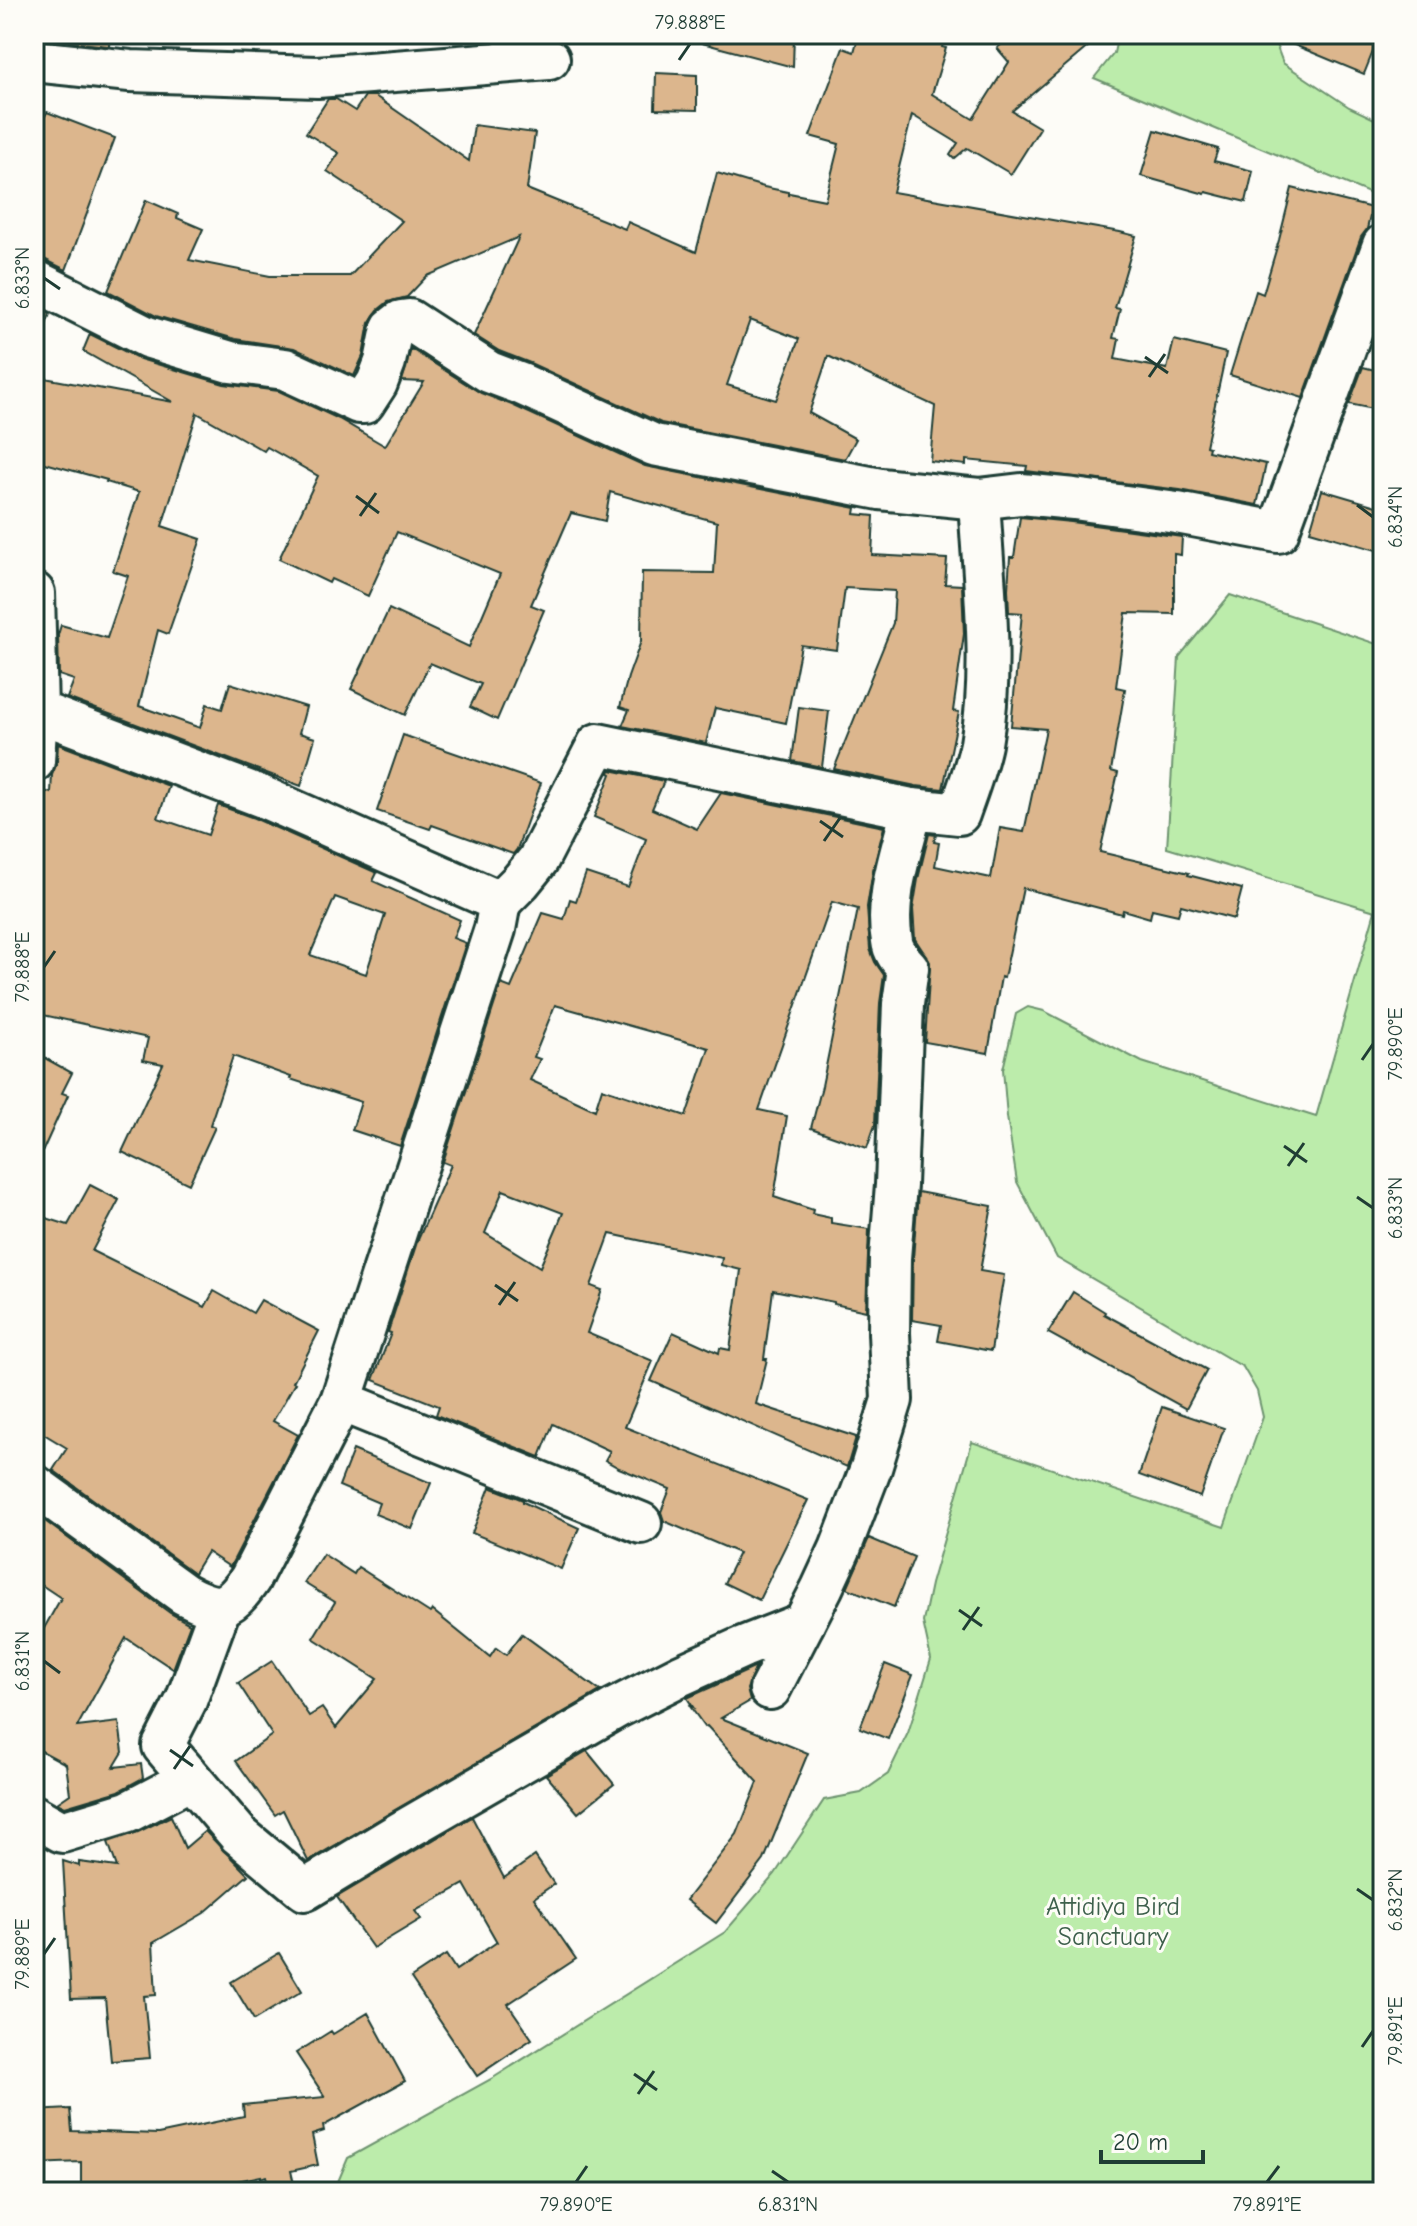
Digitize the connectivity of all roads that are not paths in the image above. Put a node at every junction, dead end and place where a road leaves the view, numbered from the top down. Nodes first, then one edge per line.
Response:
1 (549, 59) dead end
2 (34, 61) edge
3 (1383, 245) edge
4 (34, 280) edge
5 (979, 499) junction
6 (34, 593) edge
7 (37, 711) junction
8 (34, 761) edge
9 (912, 809) junction
10 (500, 902) junction
11 (341, 1401) junction
12 (34, 1485) edge
13 (641, 1523) dead end
14 (220, 1608) junction
15 (804, 1623) junction
16 (770, 1689) dead end
17 (191, 1779) junction
18 (34, 1816) edge

1 - 2 street
3 - 5 street
4 - 5 street
5 - 9 street
6 - 7 street
7 - 8 street
7 - 10 street
9 - 10 street
9 - 15 street
10 - 11 street
11 - 13 street
11 - 14 street
12 - 14 street
14 - 17 street
15 - 16 street
15 - 17 street
17 - 18 street

